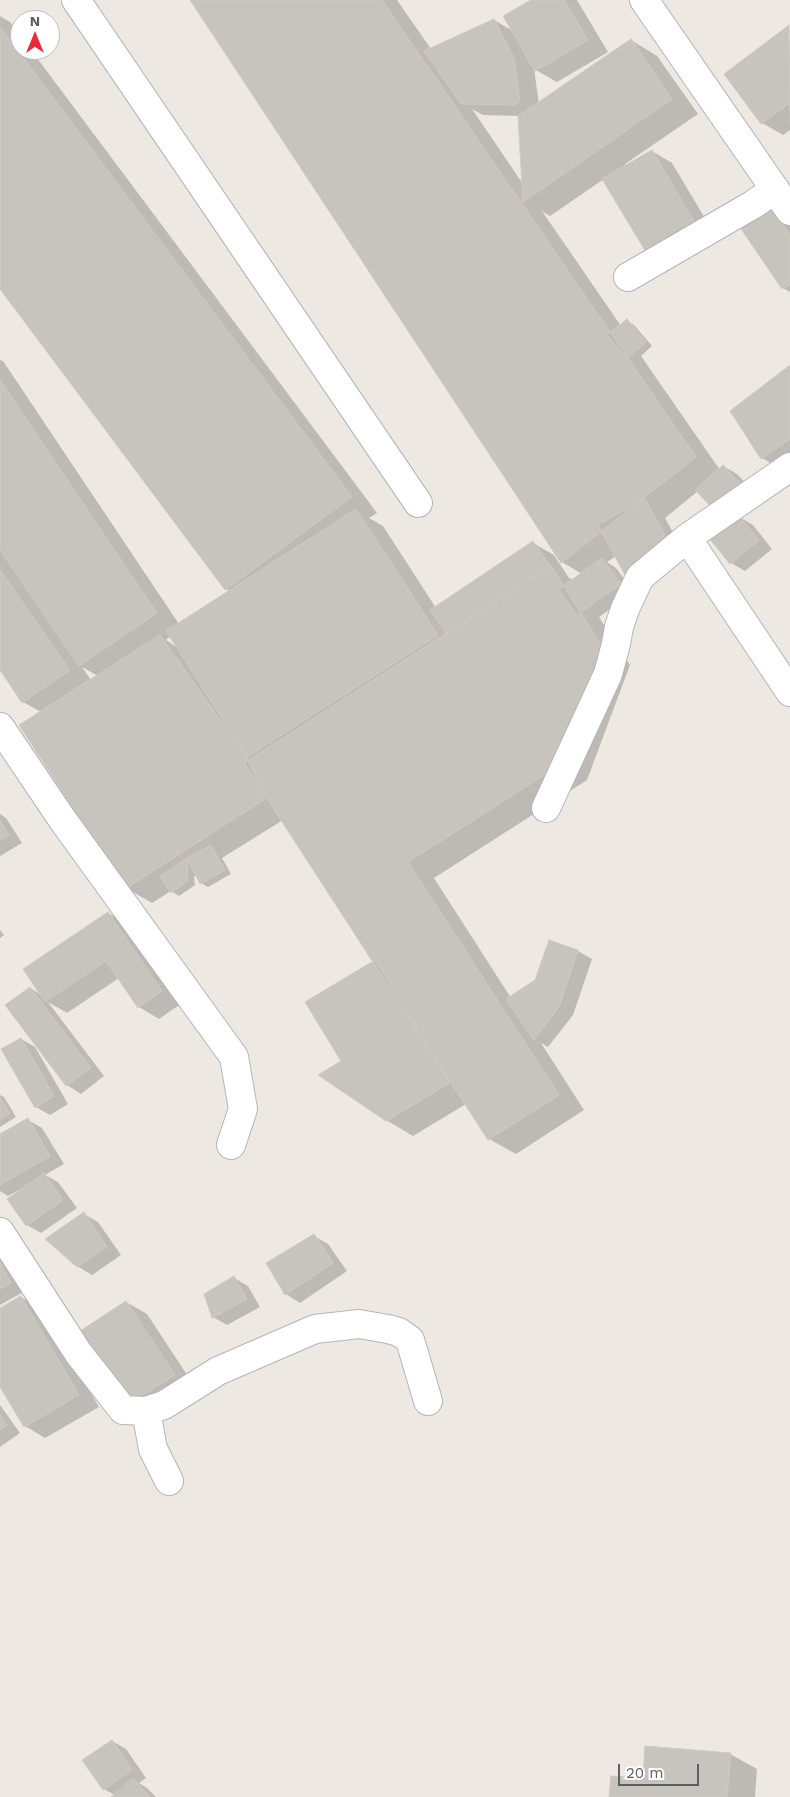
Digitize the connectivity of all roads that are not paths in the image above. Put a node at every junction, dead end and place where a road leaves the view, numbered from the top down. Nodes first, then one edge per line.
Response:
1 (76, 0) edge
2 (644, 0) edge
3 (775, 189) junction
4 (790, 211) edge
5 (628, 277) dead end
6 (790, 466) edge
7 (418, 503) dead end
8 (687, 538) junction
9 (790, 692) edge
10 (0, 727) edge
11 (546, 808) dead end
12 (231, 1145) dead end
13 (0, 1232) edge
14 (428, 1401) dead end
15 (146, 1411) junction
16 (169, 1480) dead end

1 - 7 street
2 - 3 street
3 - 4 street
3 - 5 street
6 - 8 street
8 - 9 street
8 - 11 street
10 - 12 street
13 - 15 street
14 - 15 street
15 - 16 street

